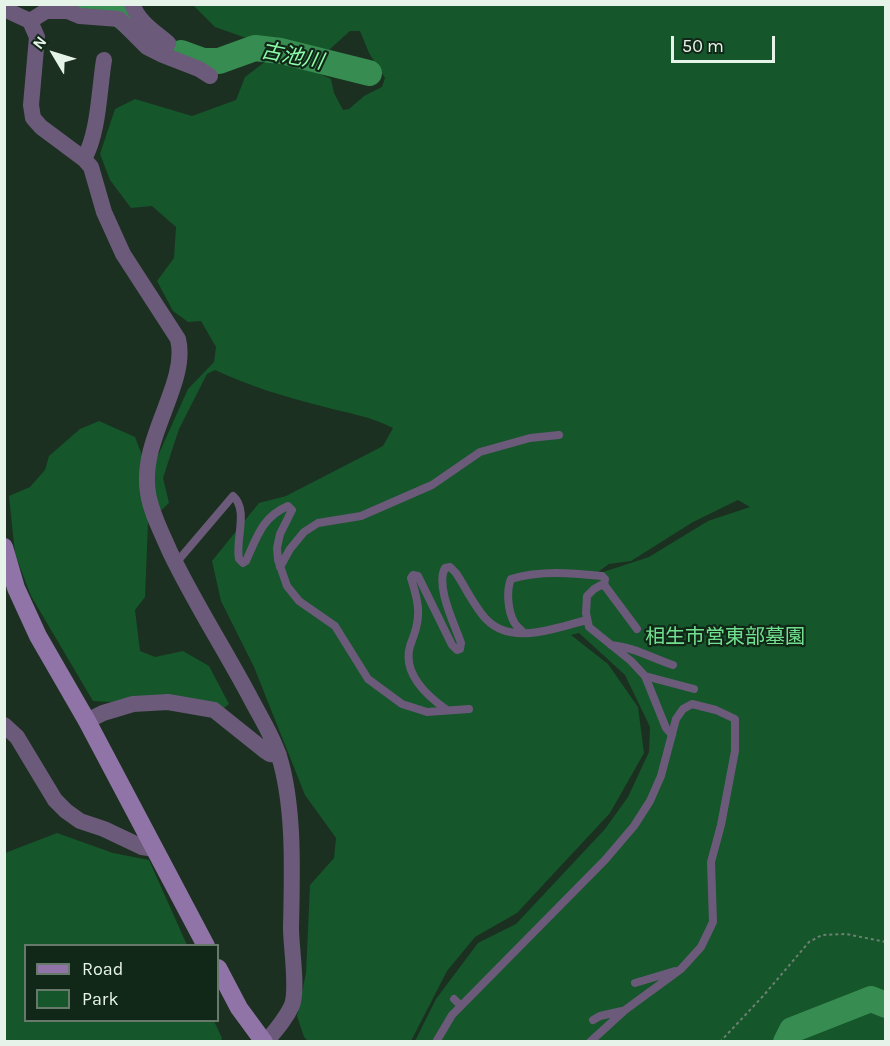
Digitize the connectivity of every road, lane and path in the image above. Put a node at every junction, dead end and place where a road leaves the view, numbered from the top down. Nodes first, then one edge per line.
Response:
1 (132, 4) edge
2 (4, 9) edge
3 (30, 21) junction
4 (163, 55) junction
5 (104, 60) dead end
6 (210, 76) dead end
7 (84, 159) junction
8 (559, 435) dead end
9 (4, 547) edge
10 (176, 563) junction
11 (280, 567) junction
12 (604, 586) junction
13 (587, 620) junction
14 (637, 629) dead end
15 (524, 633) junction
16 (611, 645) junction
17 (673, 665) dead end
18 (645, 676) junction
19 (694, 689) dead end
20 (469, 709) dead end
21 (447, 710) junction
22 (87, 721) junction
23 (4, 725) edge
24 (672, 735) junction
25 (279, 755) junction
26 (155, 849) junction
27 (885, 942) edge
28 (205, 944) edge
29 (681, 969) junction
30 (219, 970) edge
31 (635, 983) dead end
32 (454, 999) dead end
33 (461, 1006) junction
34 (625, 1010) junction
35 (593, 1020) dead end
36 (265, 1041) edge
37 (436, 1041) edge
38 (590, 1041) edge
39 (720, 1041) edge

1 - 4 street
2 - 3 street
3 - 4 street
3 - 7 street
4 - 6 street
5 - 7 street
7 - 10 street
8 - 11 lane
9 - 22 street
10 - 11 lane
10 - 25 street
11 - 21 lane
12 - 13 lane
12 - 14 lane
12 - 15 lane
13 - 15 lane
13 - 16 lane
15 - 21 lane
16 - 17 lane
16 - 18 lane
18 - 19 lane
18 - 24 lane
20 - 21 lane
22 - 25 street
22 - 26 street
23 - 26 street
24 - 29 lane
24 - 33 lane
25 - 36 street
26 - 28 street
27 - 39 path
29 - 31 lane
29 - 34 lane
30 - 36 street
32 - 33 lane
33 - 37 lane
34 - 35 lane
34 - 38 lane

